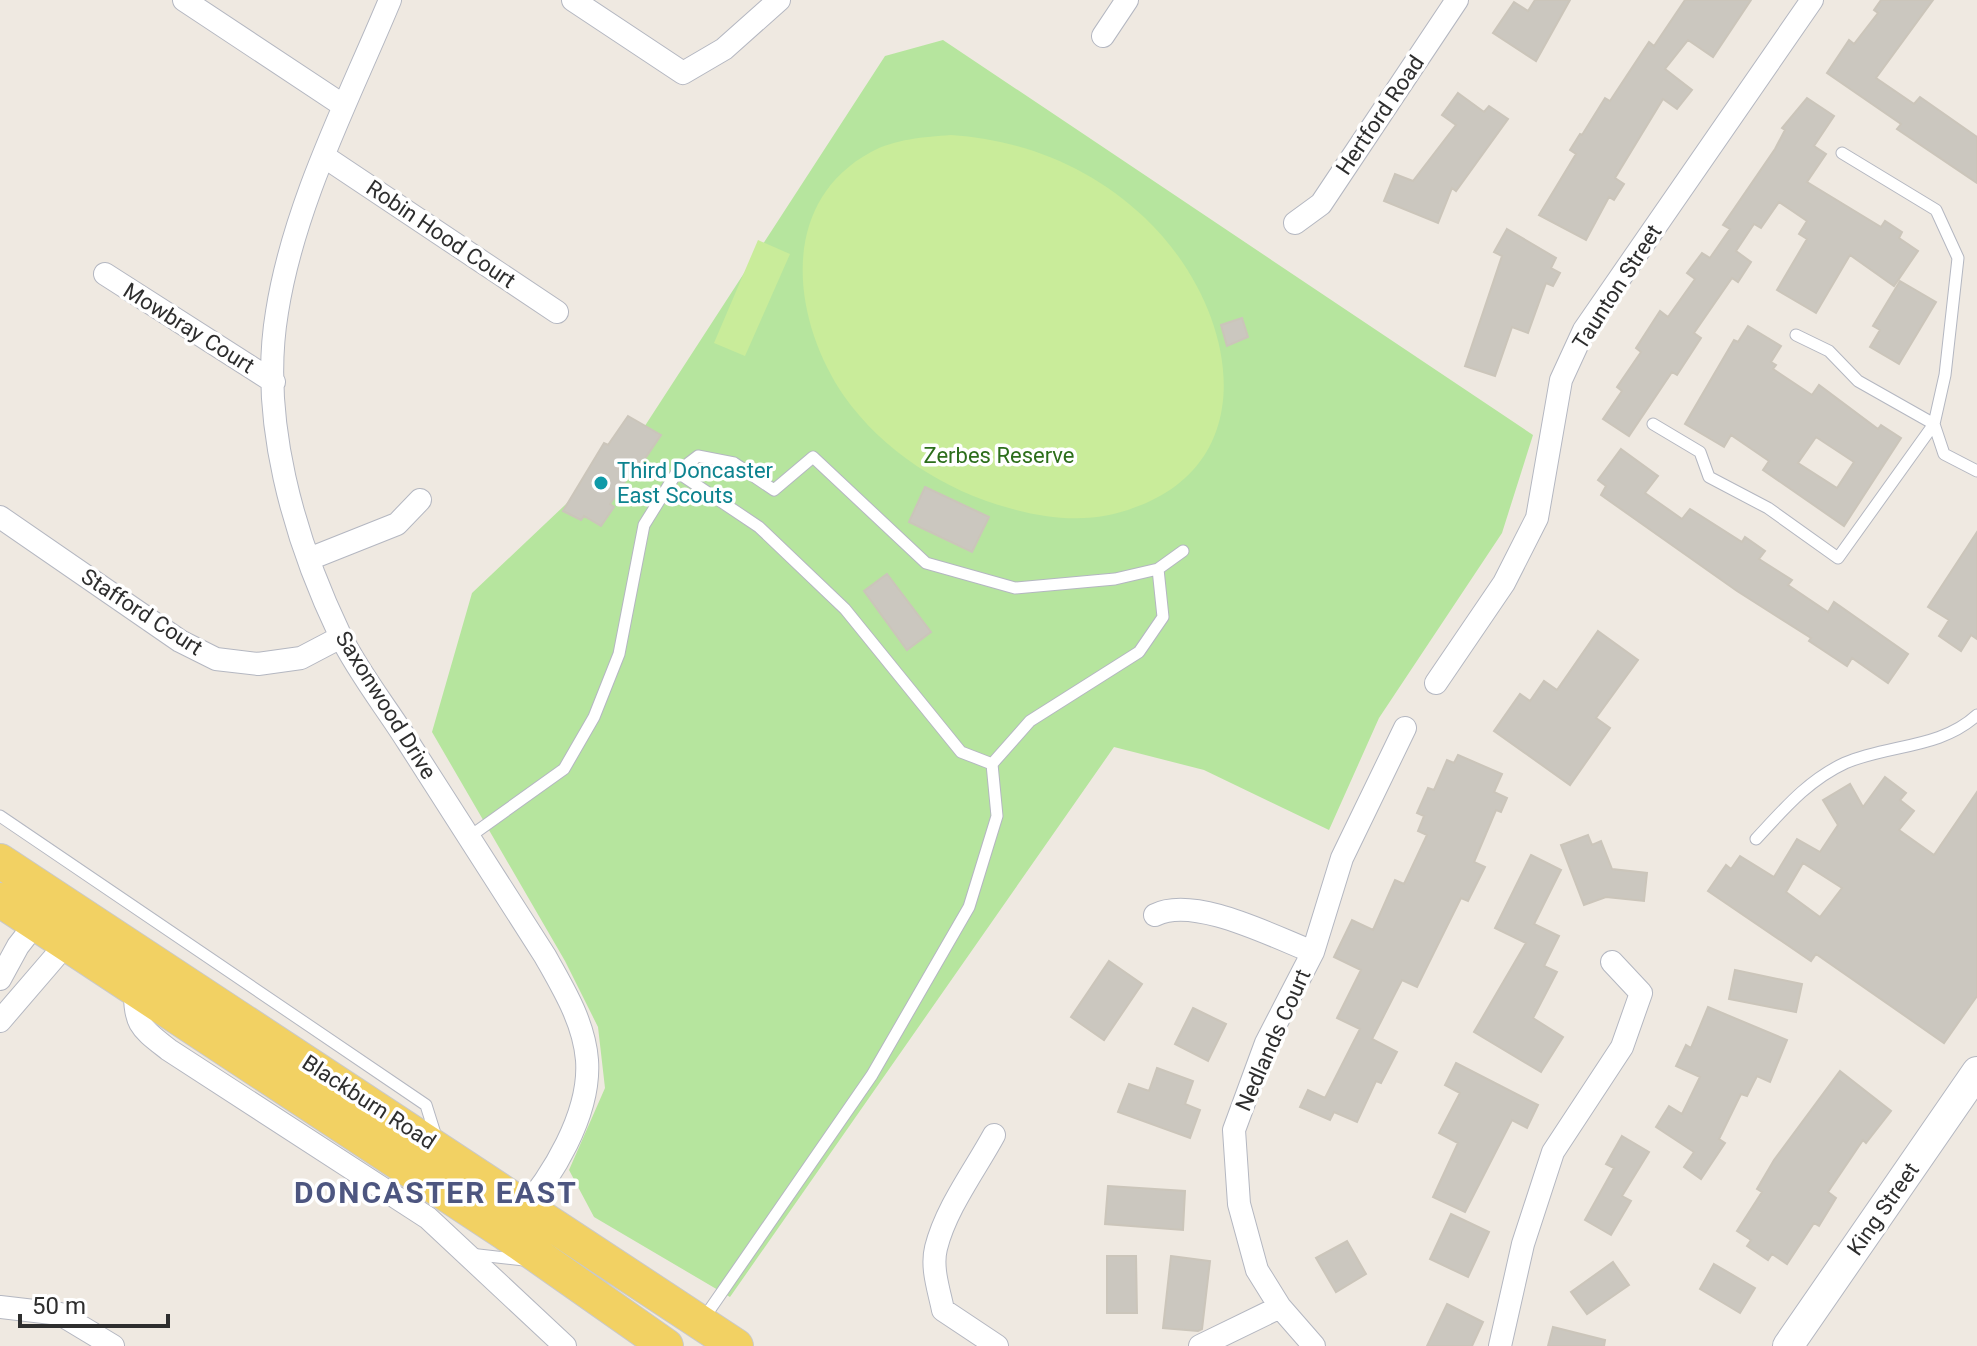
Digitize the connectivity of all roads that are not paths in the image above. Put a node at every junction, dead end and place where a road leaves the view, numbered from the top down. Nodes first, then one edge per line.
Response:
1 (184, 0) edge
2 (390, 0) edge
3 (573, 0) edge
4 (779, 0) edge
5 (1127, 0) edge
6 (1457, 0) edge
7 (1812, 0) edge
8 (1103, 36) dead end
9 (344, 106) junction
10 (1842, 153) dead end
11 (325, 157) junction
12 (1295, 223) dead end
13 (105, 274) dead end
14 (557, 312) dead end
15 (1796, 335) dead end
16 (274, 382) junction
17 (1653, 424) dead end
18 (1934, 424) junction
19 (1977, 471) edge
20 (677, 472) junction
21 (420, 500) dead end
22 (0, 517) edge
23 (1183, 551) dead end
24 (309, 559) junction
25 (1158, 569) junction
26 (341, 637) junction
27 (1436, 683) dead end
28 (1977, 715) edge
29 (1405, 728) dead end
30 (992, 764) junction
31 (0, 816) edge
32 (469, 837) junction
33 (1756, 839) dead end
34 (0, 861) edge
35 (0, 900) edge
36 (66, 903) junction
37 (1155, 915) dead end
38 (34, 922) junction
39 (67, 943) junction
40 (1313, 952) junction
41 (1612, 962) dead end
42 (0, 979) edge
43 (135, 988) junction
44 (0, 1021) edge
45 (1977, 1072) edge
46 (994, 1135) dead end
47 (439, 1148) junction
48 (528, 1206) junction
49 (505, 1233) junction
50 (467, 1254) junction
51 (552, 1265) junction
52 (0, 1307) edge
53 (1280, 1307) junction
54 (701, 1323) junction
55 (113, 1346) edge
56 (565, 1346) edge
57 (666, 1346) edge
58 (736, 1346) edge
59 (997, 1346) edge
60 (1200, 1346) edge
61 (1314, 1346) edge
62 (1500, 1346) edge
63 (1788, 1346) edge

1 - 9 street
2 - 9 street, Saxonwood Drive
3 - 4 street
5 - 8 street
6 - 12 street, Hertford Road
7 - 27 street, Taunton Street
9 - 11 street, Saxonwood Drive
10 - 18 lane
11 - 14 street, Robin Hood Court
11 - 16 street, Saxonwood Drive
13 - 16 street, Mowbray Court
15 - 18 lane
16 - 24 street, Saxonwood Drive
17 - 18 lane
18 - 19 lane
20 - 25 lane
20 - 30 lane
20 - 32 lane
21 - 24 street
22 - 26 street, Stafford Court
23 - 25 lane
24 - 26 street, Saxonwood Drive
25 - 30 lane
26 - 32 street, Saxonwood Drive
28 - 33 lane
29 - 40 street
30 - 54 lane
31 - 47 lane
32 - 48 street, Saxonwood Drive
34 - 36 main road, Blackburn Road
35 - 38 main road, Blackburn Road
36 - 38 street
36 - 39 street
36 - 47 main road, Blackburn Road
37 - 40 street
38 - 39 main road, Blackburn Road
38 - 42 street
39 - 43 main road, Blackburn Road
39 - 44 street
40 - 53 street, Nedlands Court
41 - 62 street
43 - 49 main road, Blackburn Road
43 - 50 street
45 - 63 main road, King Street
46 - 59 street
47 - 48 main road, Blackburn Road
48 - 49 street, Saxonwood Drive
48 - 54 main road, Blackburn Road
49 - 51 main road, Blackburn Road
50 - 51 lane
50 - 56 street
51 - 57 main road, Blackburn Road
52 - 55 street
53 - 60 street
53 - 61 street, Nedlands Court
54 - 58 main road, Blackburn Road

